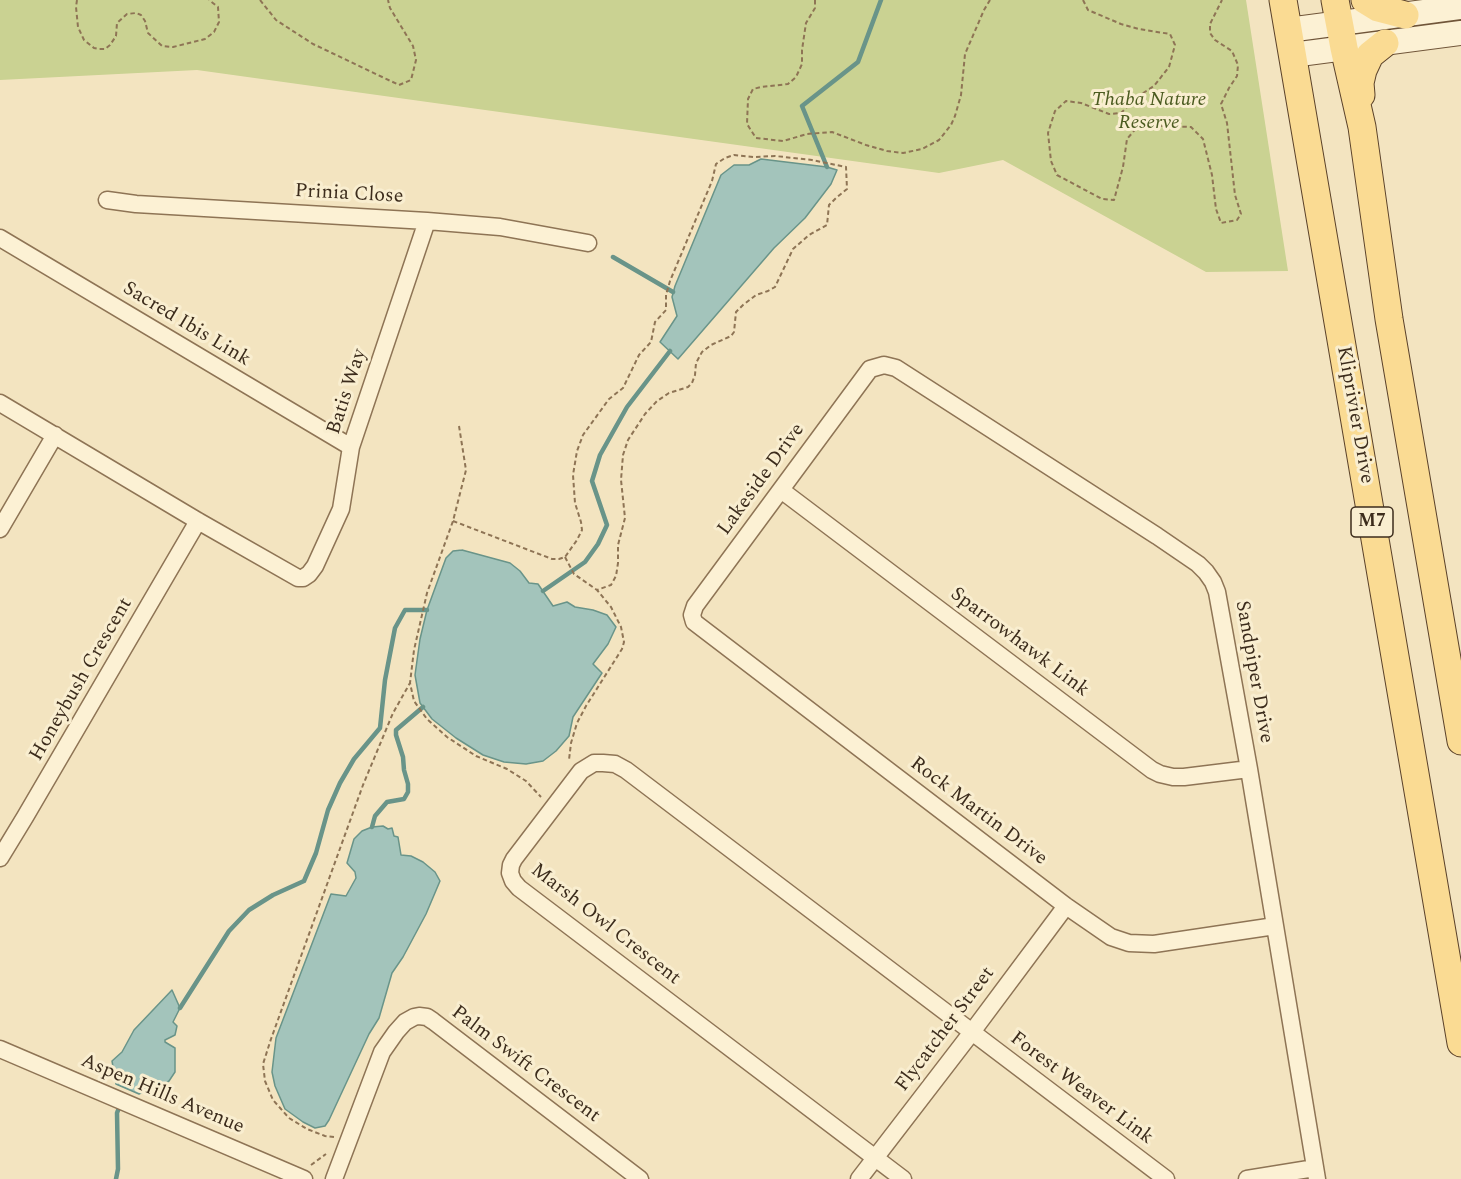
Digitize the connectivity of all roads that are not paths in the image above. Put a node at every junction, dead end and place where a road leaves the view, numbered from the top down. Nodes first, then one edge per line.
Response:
1 (1283, 0) edge
2 (1365, 0) edge
3 (1461, 7) edge
4 (1406, 15) junction
5 (1339, 24) edge
6 (1461, 33) edge
7 (1290, 43) junction
8 (1385, 43) junction
9 (1362, 127) junction
10 (107, 200) dead end
11 (427, 221) junction
12 (0, 238) edge
13 (588, 243) dead end
14 (867, 371) joint
15 (0, 403) edge
16 (55, 435) junction
17 (351, 447) junction
18 (781, 490) junction
19 (198, 521) junction
20 (0, 529) edge
21 (692, 615) joint
22 (1461, 741) edge
23 (1249, 768) junction
24 (5, 836) edge
25 (0, 858) edge
26 (1066, 906) junction
27 (1275, 926) junction
28 (972, 1032) junction
29 (1461, 1043) edge
30 (1, 1049) edge
31 (875, 1158) junction
32 (1316, 1173) edge
33 (300, 1177) edge
34 (334, 1179) edge
35 (640, 1179) edge
36 (859, 1179) edge
37 (903, 1179) edge
38 (1166, 1179) edge
39 (1247, 1179) edge

1 - 7 main road, Kliprivier Drive / M7
2 - 4 main road
3 - 4 main road
4 - 5 main road
5 - 7 main road
5 - 8 main road
5 - 9 main road, M7
6 - 8 main road
7 - 29 main road, Kliprivier Drive / M7
8 - 9 main road
9 - 22 main road, M7
10 - 11 street, Prinia Close
11 - 13 street, Prinia Close
11 - 17 street, Batis Way
12 - 17 street, Sacred Ibis Link
14 - 18 street, Lakeside Drive
14 - 23 street, Sandpiper Drive
15 - 16 street
16 - 19 street
16 - 20 street
17 - 19 street, Batis Way
18 - 21 street, Lakeside Drive
18 - 23 street, Sparrowhawk Link
19 - 24 street, Honeybush Crescent
21 - 26 street, Rock Martin Drive
23 - 27 street, Sandpiper Drive
24 - 25 street, Honeybush Crescent
26 - 27 street, Rock Martin Drive
26 - 28 street, Flycatcher Street
27 - 32 street, Sandpiper Drive
28 - 31 street, Flycatcher Street
28 - 31 street, Marsh Owl Crescent
28 - 38 street, Forest Weaver Link
30 - 33 street, Aspen Hills Avenue
31 - 36 street, Flycatcher Street
31 - 37 street
32 - 39 street
34 - 35 street, Palm Swift Crescent

